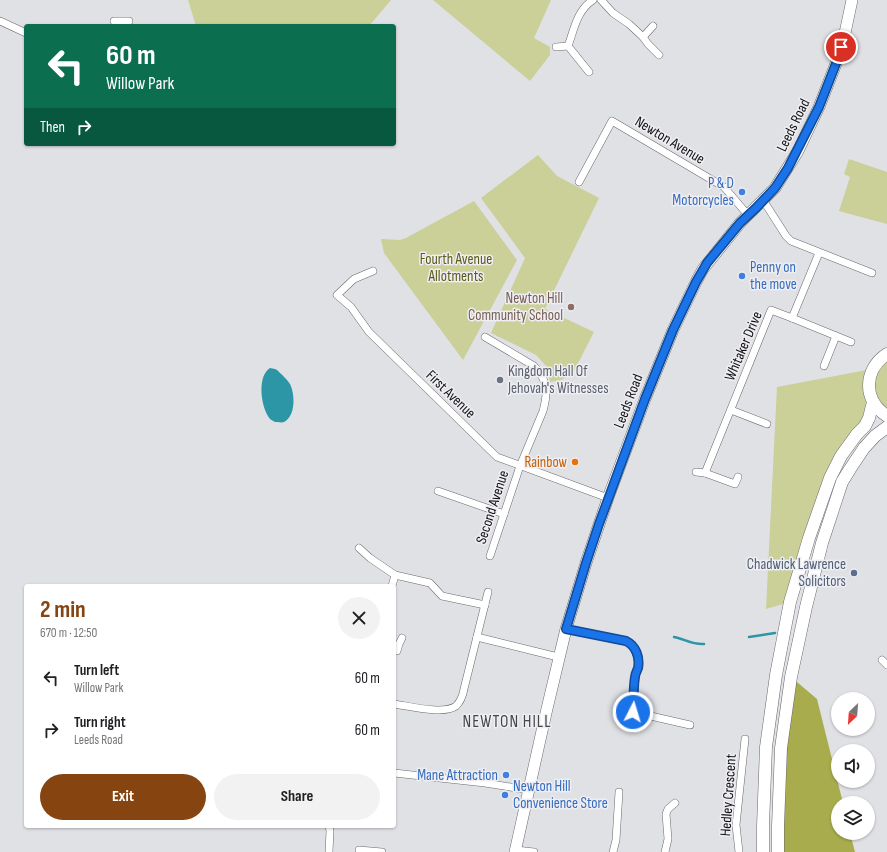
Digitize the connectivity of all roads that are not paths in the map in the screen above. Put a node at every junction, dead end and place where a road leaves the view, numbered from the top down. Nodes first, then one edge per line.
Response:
1 (592, 0) edge
2 (601, 0) edge
3 (852, 0) edge
4 (0, 21) edge
5 (114, 21) dead end
6 (126, 23) edge
7 (653, 26) dead end
8 (24, 31) edge
9 (643, 37) junction
10 (568, 46) junction
11 (556, 47) dead end
12 (659, 55) dead end
13 (589, 72) dead end
14 (579, 182) dead end
15 (763, 200) junction
16 (748, 215) junction
17 (819, 253) junction
18 (373, 271) dead end
19 (872, 274) dead end
20 (792, 318) junction
21 (485, 336) dead end
22 (836, 336) junction
23 (851, 342) dead end
24 (887, 354) edge
25 (824, 366) dead end
26 (874, 402) junction
27 (731, 410) junction
28 (887, 416) edge
29 (767, 424) dead end
30 (887, 428) edge
31 (520, 466) junction
32 (696, 472) dead end
33 (705, 473) junction
34 (738, 476) dead end
35 (438, 491) dead end
36 (608, 498) junction
37 (504, 514) junction
38 (359, 548) dead end
39 (490, 556) dead end
40 (395, 575) junction
41 (393, 584) edge
42 (488, 592) dead end
43 (485, 605) junction
44 (566, 629) junction
45 (476, 637) junction
46 (558, 657) junction
47 (396, 704) edge
48 (633, 712) junction
49 (631, 722) dead end
50 (690, 725) dead end
51 (745, 739) dead end
52 (396, 773) edge
53 (529, 790) junction
54 (619, 792) dead end
55 (675, 803) dead end
56 (329, 828) edge
57 (359, 850) dead end
58 (515, 851) edge
59 (329, 852) edge
60 (370, 852) edge
61 (382, 852) edge
62 (534, 852) edge
63 (613, 852) edge
64 (665, 852) edge
65 (739, 852) edge
66 (763, 852) edge
67 (778, 852) edge

1 - 10 street
2 - 9 street
3 - 15 main road, Leeds Road
4 - 8 street
5 - 6 street
7 - 9 street
9 - 12 street
10 - 11 street
10 - 13 street
14 - 16 street, Newton Avenue
15 - 16 main road, Leeds Road
15 - 17 street
16 - 36 main road, Leeds Road
17 - 19 street
17 - 20 street
18 - 31 street, First Avenue
20 - 22 street
20 - 27 street, Whitaker Drive
21 - 31 street, Second Avenue
22 - 23 street
22 - 25 street
24 - 26 highway
26 - 28 highway
26 - 66 highway
27 - 29 street
27 - 33 street, Whitaker Drive
30 - 67 highway
31 - 36 street, First Avenue
31 - 37 street, Second Avenue
32 - 33 street
33 - 34 street
35 - 37 street
36 - 44 main road, Leeds Road
37 - 39 street, Second Avenue
38 - 40 street
40 - 41 street
40 - 43 street
42 - 43 street
43 - 45 street
44 - 46 main road, Leeds Road
44 - 48 street
45 - 46 street
45 - 47 street
46 - 53 main road, Leeds Road
48 - 49 street
48 - 50 street
51 - 65 street, Hedley Crescent
52 - 53 street
53 - 58 main road, Leeds Road
54 - 63 street
55 - 64 street
56 - 59 street
57 - 60 street
58 - 62 street
60 - 61 street

